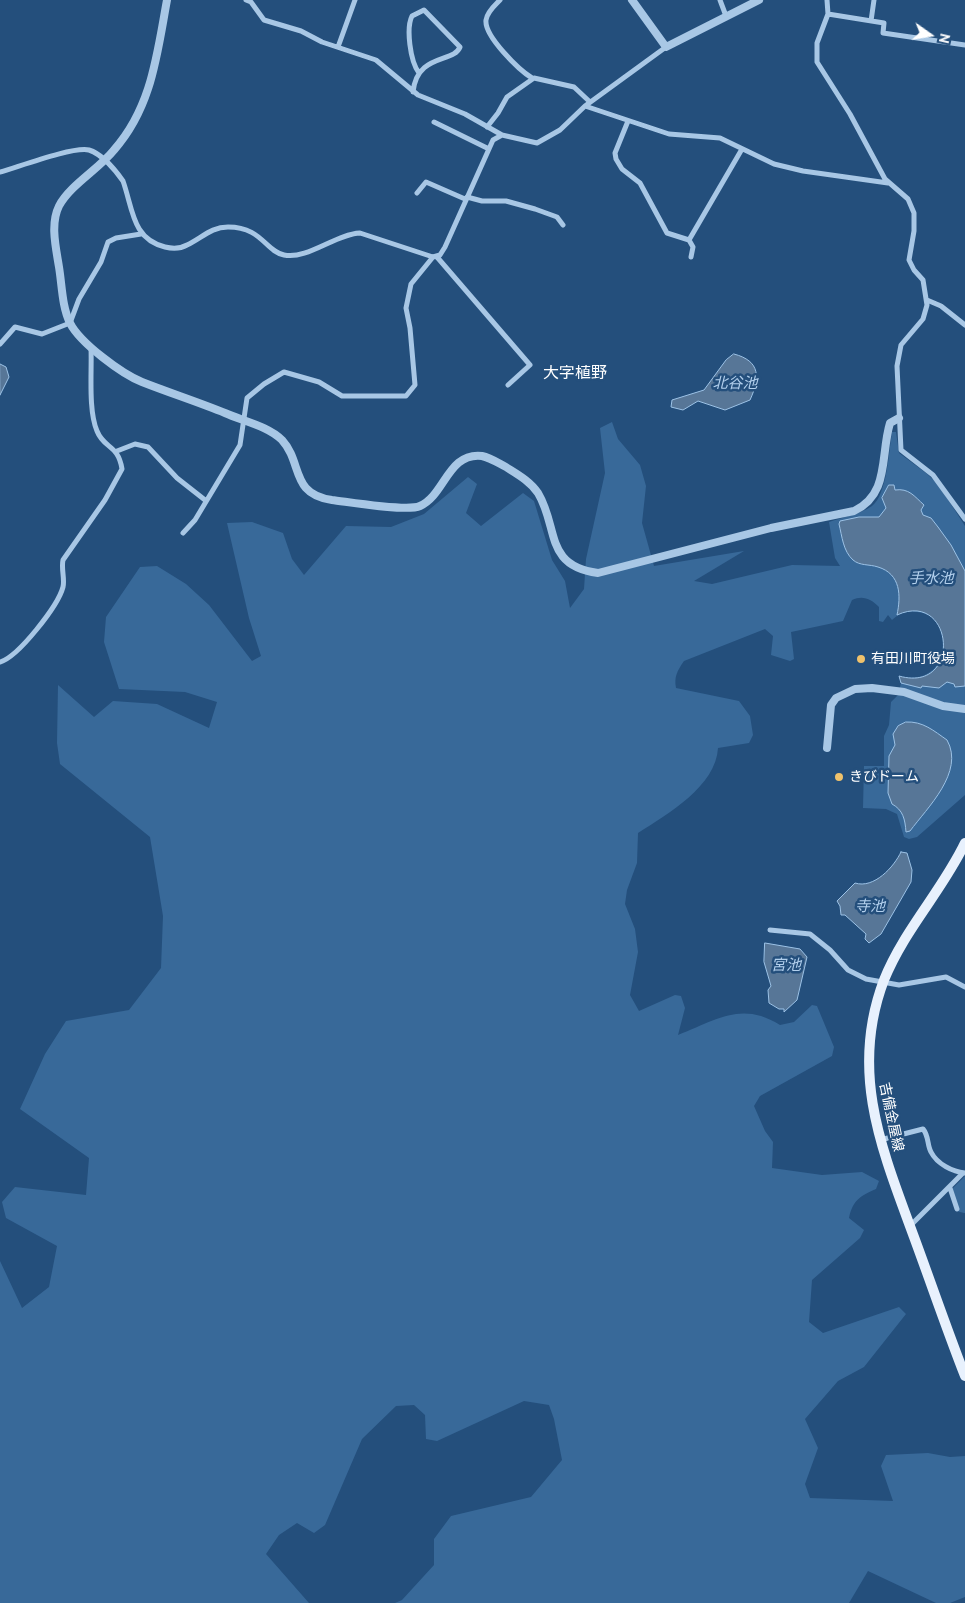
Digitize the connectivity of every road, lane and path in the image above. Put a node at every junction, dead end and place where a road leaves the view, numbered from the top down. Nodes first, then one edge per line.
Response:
1 (167, 0) edge
2 (246, 0) edge
3 (355, 0) edge
4 (500, 0) edge
5 (632, 0) edge
6 (720, 0) edge
7 (760, 0) edge
8 (827, 0) edge
9 (874, 0) edge
10 (828, 14) junction
11 (726, 16) junction
12 (871, 21) junction
13 (965, 45) edge
14 (338, 47) junction
15 (666, 47) junction
16 (419, 73) junction
17 (532, 78) junction
18 (413, 92) junction
19 (588, 104) junction
20 (628, 121) junction
21 (434, 122) dead end
22 (487, 126) junction
23 (502, 135) junction
24 (489, 149) junction
25 (742, 149) junction
26 (105, 161) junction
27 (0, 172) edge
28 (888, 184) junction
29 (417, 193) dead end
30 (466, 198) junction
31 (563, 225) dead end
32 (141, 234) junction
33 (689, 240) junction
34 (435, 257) junction
35 (690, 257) dead end
36 (927, 300) junction
37 (70, 323) junction
38 (965, 325) edge
39 (0, 344) edge
40 (91, 348) junction
41 (508, 385) dead end
42 (899, 418) junction
43 (244, 421) junction
44 (117, 451) junction
45 (206, 500) junction
46 (965, 519) edge
47 (183, 533) dead end
48 (0, 662) edge
49 (965, 709) edge
50 (827, 748) dead end
51 (965, 843) edge
52 (770, 930) dead end
53 (884, 981) junction
54 (965, 987) edge
55 (880, 1140) junction
56 (964, 1173) edge
57 (950, 1188) junction
58 (957, 1209) dead end
59 (910, 1226) junction
60 (965, 1376) edge

1 - 26 street
2 - 14 street
3 - 14 street
4 - 17 street
5 - 15 street
6 - 11 street
7 - 11 street
8 - 10 street
9 - 12 street
10 - 12 street
10 - 28 street
11 - 15 street
12 - 13 street
14 - 18 street
15 - 19 street
16 - 16 street
16 - 18 street
17 - 19 street
17 - 22 street
18 - 22 street
19 - 20 street
19 - 23 street
20 - 25 street
20 - 33 street
21 - 24 street
22 - 23 street
23 - 24 street
24 - 30 street
25 - 28 street
25 - 33 street
26 - 27 street
26 - 32 street
26 - 37 street
28 - 36 street
29 - 30 street
30 - 31 street
30 - 34 street
32 - 34 street
32 - 37 street
33 - 35 street
34 - 41 street
34 - 43 street
36 - 38 street
36 - 42 street
37 - 39 street
37 - 40 street
40 - 43 street
40 - 44 street
42 - 43 street
42 - 46 street
43 - 45 street
44 - 45 street
44 - 48 street
45 - 47 street
49 - 50 street
51 - 53 main road, 吉備金屋線
52 - 53 street
53 - 54 street
53 - 55 main road, 吉備金屋線
55 - 56 street
55 - 59 main road, 吉備金屋線
56 - 57 street
57 - 58 street
57 - 59 street
59 - 60 main road, 吉備金屋線

